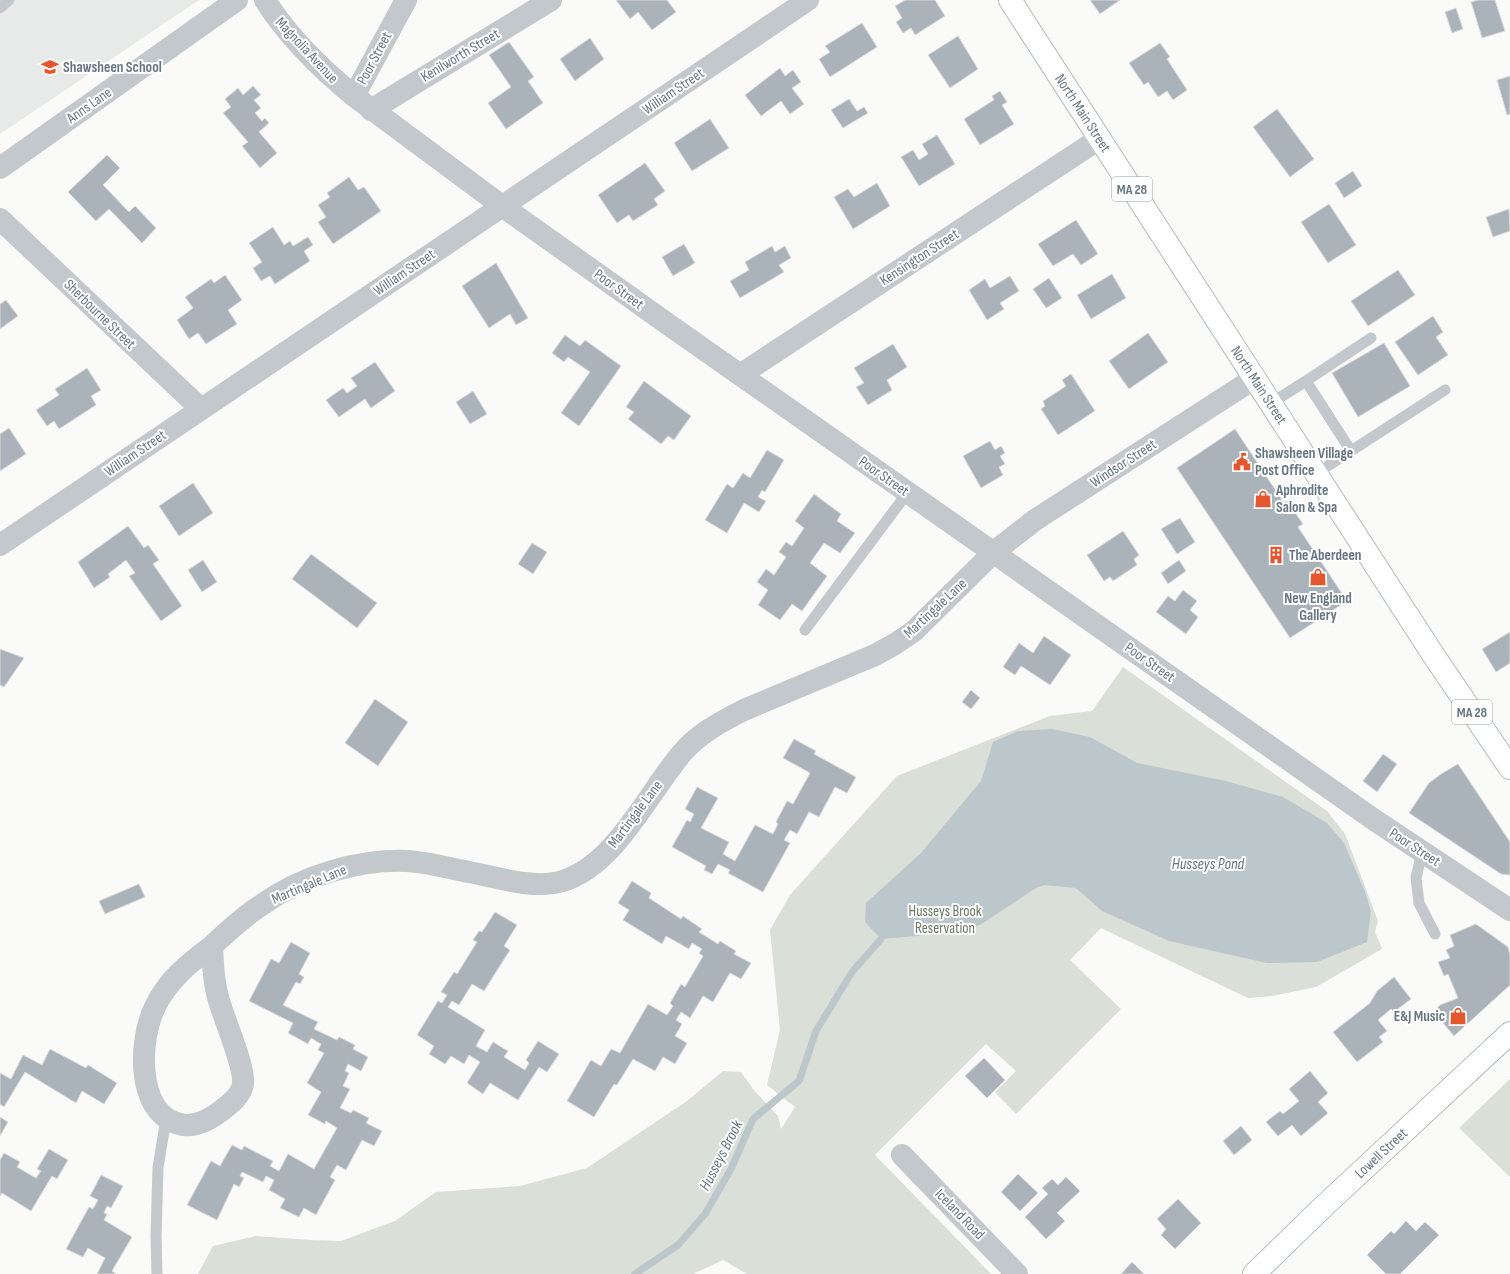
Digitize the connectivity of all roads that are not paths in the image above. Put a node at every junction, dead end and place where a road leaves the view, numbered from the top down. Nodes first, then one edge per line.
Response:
1 (9, 0) edge
2 (237, 0) edge
3 (265, 0) edge
4 (406, 0) edge
5 (551, 0) edge
6 (808, 0) edge
7 (1010, 0) edge
8 (0, 8) edge
9 (354, 96) junction
10 (371, 110) junction
11 (1099, 139) junction
12 (0, 168) edge
13 (502, 206) junction
14 (0, 219) edge
15 (1372, 338) dead end
16 (740, 375) junction
17 (1255, 378) junction
18 (1306, 381) junction
19 (1445, 390) dead end
20 (1271, 403) junction
21 (201, 409) junction
22 (1351, 451) junction
23 (1317, 473) junction
24 (908, 492) junction
25 (0, 545) edge
26 (994, 552) junction
27 (805, 630) dead end
28 (1510, 768) edge
29 (1422, 852) junction
30 (1510, 910) edge
31 (1435, 934) dead end
32 (212, 946) junction
33 (1510, 1033) edge
34 (166, 1118) junction
35 (902, 1155) dead end
36 (158, 1274) edge
37 (1017, 1274) edge
38 (1254, 1274) edge

1 - 8 lane
2 - 12 street, Anns Lane
3 - 9 street, Magnolia Avenue
4 - 9 street, Poor Street
5 - 10 street, Kenilworth Street
6 - 13 street, William Street
7 - 11 main road, North Main Street / MA 28
9 - 10 street, Poor Street
10 - 13 street, Poor Street
11 - 16 street, Kensington Street
11 - 17 main road, North Main Street / MA 28
13 - 16 street, Poor Street
13 - 21 street, William Street
14 - 21 street, Sherbourne Street
15 - 18 lane
16 - 24 street, Poor Street
17 - 20 main road, North Main Street / MA 28
17 - 26 street, Windsor Street
18 - 20 lane
18 - 22 lane
19 - 22 lane
20 - 23 main road, North Main Street / MA 28
21 - 25 street, William Street
22 - 23 lane
23 - 28 main road, North Main Street / MA 28
24 - 26 street, Poor Street
24 - 27 lane
26 - 29 street, Poor Street
26 - 32 street, Martingale Lane
29 - 30 street, Poor Street
29 - 31 lane
32 - 34 street, Martingale Lane
32 - 34 street, Martingale Lane
33 - 38 main road, Lowell Street
34 - 36 lane
35 - 37 street, Iceland Road

